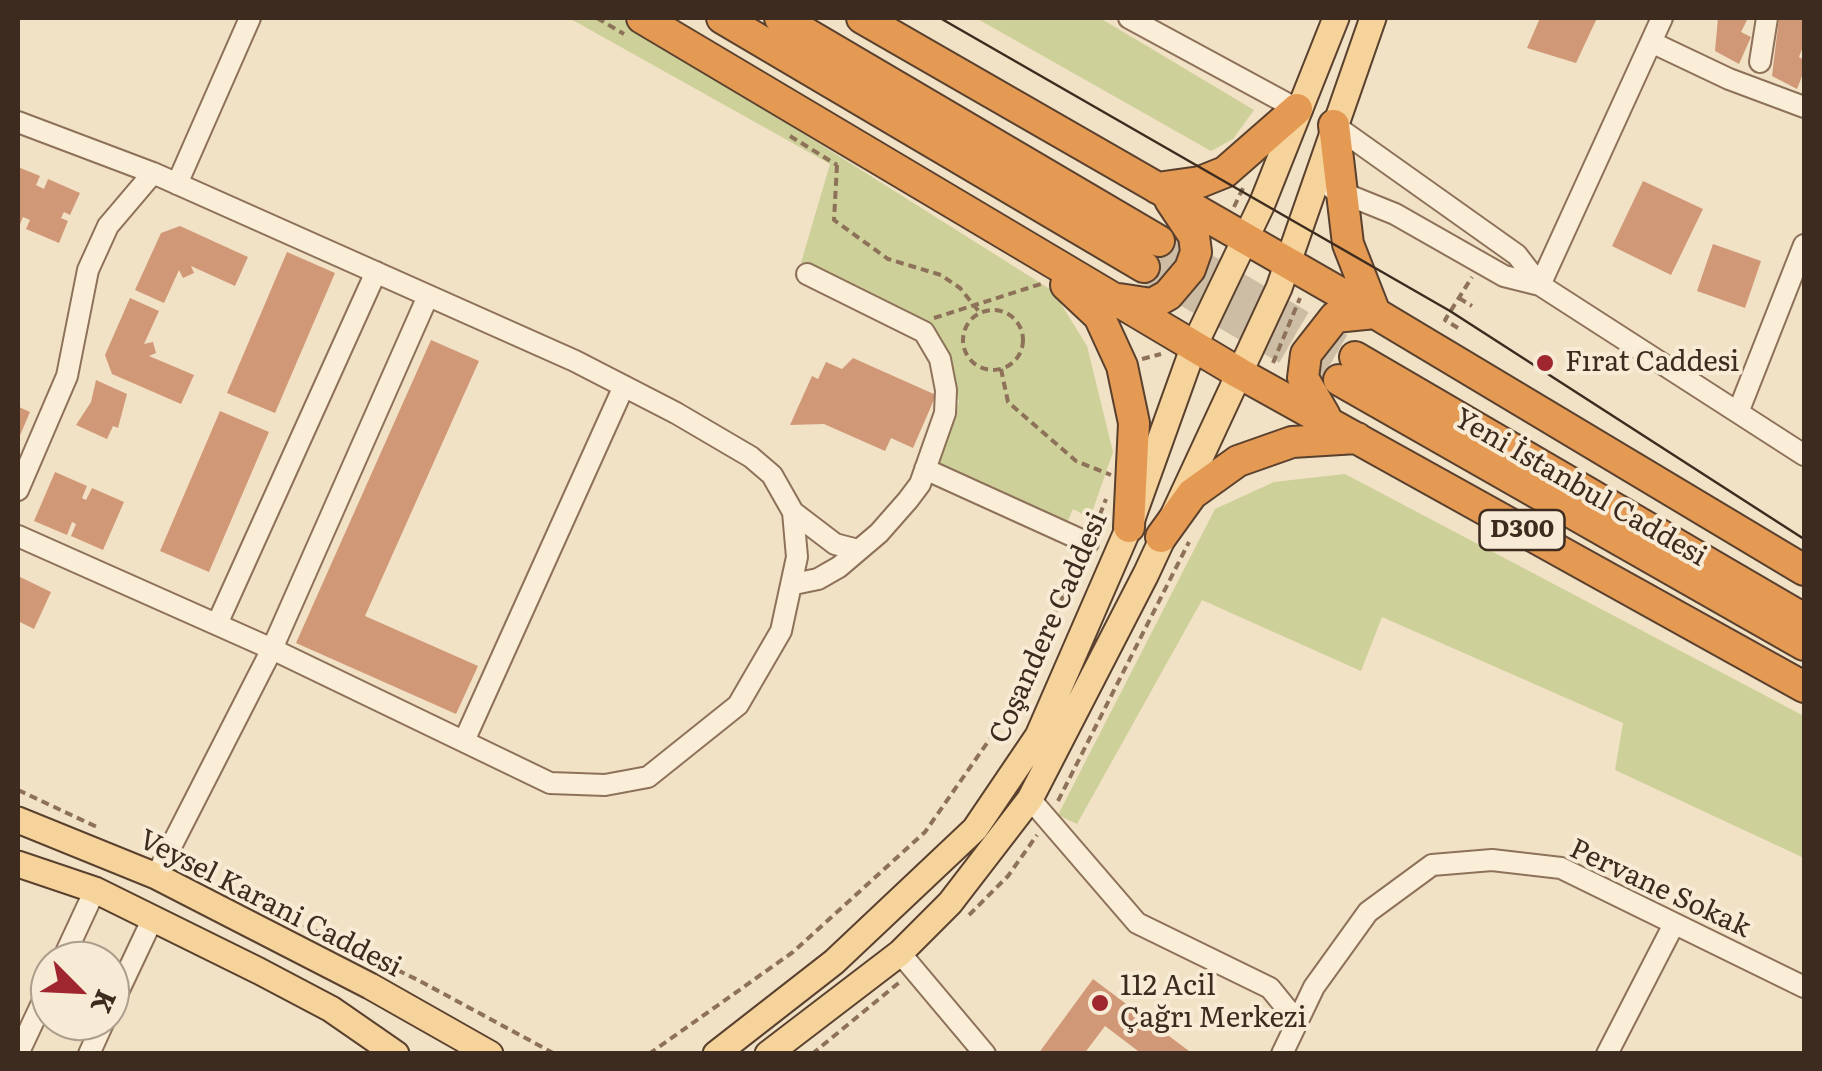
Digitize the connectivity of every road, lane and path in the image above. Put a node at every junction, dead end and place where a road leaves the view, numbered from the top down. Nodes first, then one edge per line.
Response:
1 (250, 18) edge
2 (642, 18) edge
3 (722, 18) edge
4 (780, 18) edge
5 (862, 18) edge
6 (1129, 18) edge
7 (1336, 18) edge
8 (1373, 18) edge
9 (1662, 18) edge
10 (1766, 18) edge
11 (1651, 42) junction
12 (1760, 62) dead end
13 (1804, 107) edge
14 (1297, 109) junction
15 (18, 122) edge
16 (1334, 126) junction
17 (842, 149) dead end
18 (154, 173) junction
19 (178, 184) junction
20 (1328, 188) junction
21 (1160, 190) junction
22 (1245, 239) junction
23 (1804, 245) edge
24 (1032, 251) junction
25 (1479, 264) junction
26 (1299, 271) junction
27 (376, 272) junction
28 (806, 274) dead end
29 (1053, 280) dead end
30 (1540, 285) junction
31 (428, 296) junction
32 (1112, 298) junction
33 (1458, 298) junction
34 (976, 306) junction
35 (1472, 306) dead end
36 (1374, 313) junction
37 (981, 314) junction
38 (910, 322) junction
39 (1458, 328) dead end
40 (1191, 355) junction
41 (1122, 366) junction
42 (1001, 370) junction
43 (1251, 380) junction
44 (624, 386) junction
45 (1739, 410) junction
46 (1345, 431) junction
47 (1804, 454) edge
48 (1118, 464) dead end
49 (925, 469) junction
50 (1114, 476) junction
51 (1111, 486) dead end
52 (18, 490) edge
53 (1108, 496) dead end
54 (793, 512) junction
55 (1129, 526) junction
56 (18, 536) edge
57 (1162, 537) junction
58 (1088, 543) junction
59 (858, 550) junction
60 (1804, 570) edge
61 (794, 584) junction
62 (1804, 619) edge
63 (217, 624) junction
64 (1804, 645) edge
65 (272, 649) junction
66 (1804, 686) edge
67 (464, 740) junction
68 (1030, 799) junction
69 (18, 820) edge
70 (18, 864) edge
71 (156, 876) junction
72 (95, 890) junction
73 (153, 918) junction
74 (1673, 926) junction
75 (71, 941) edge
76 (900, 953) junction
77 (130, 967) edge
78 (1804, 987) edge
79 (1296, 1020) junction
80 (30, 1028) edge
81 (18, 1054) edge
82 (396, 1054) edge
83 (490, 1054) edge
84 (649, 1054) edge
85 (716, 1054) edge
86 (768, 1054) edge
87 (985, 1054) edge
88 (1282, 1054) edge
89 (1607, 1054) edge

1 - 19 street
2 - 24 highway, D300
3 - 4 highway
5 - 21 highway
6 - 14 street
7 - 14 main road
8 - 16 main road
9 - 11 street
10 - 12 street
11 - 13 street
11 - 30 street
14 - 21 highway
14 - 22 main road
15 - 18 street
16 - 20 highway
16 - 30 street
17 - 34 path
18 - 19 street
18 - 52 street
19 - 27 street
20 - 25 street
20 - 26 main road
20 - 36 highway
21 - 22 highway
21 - 32 highway
22 - 26 highway
22 - 40 main road, Coşandere Caddesi
23 - 45 street
24 - 32 highway, D300
24 - 41 highway
25 - 30 street
25 - 33 path
26 - 36 highway
26 - 43 main road, Coşandere Caddesi
26 - 43 path
27 - 31 street
27 - 63 street
28 - 38 street
29 - 34 path
30 - 45 street
31 - 44 street
31 - 65 street
32 - 40 highway, D300
33 - 35 path
33 - 39 path
34 - 37 path
34 - 38 path
36 - 46 highway
36 - 60 highway
37 - 42 path
37 - 42 path
38 - 49 street
40 - 41 path
40 - 43 highway, D300
40 - 55 main road, Coşandere Caddesi
41 - 55 highway
42 - 50 path
43 - 46 highway, D300
43 - 57 main road, Coşandere Caddesi
44 - 54 street
44 - 67 street
45 - 47 street
46 - 57 highway
46 - 66 highway, D300
48 - 50 path
49 - 58 street
49 - 59 street
50 - 51 path
53 - 58 path
54 - 59 street
54 - 61 street
55 - 85 main road, Coşandere Caddesi
56 - 63 street
57 - 68 main road, Coşandere Caddesi
58 - 84 path
59 - 61 street
61 - 67 street
62 - 64 highway, Yeni İstanbul Caddesi / D300
63 - 65 street
65 - 67 street
65 - 71 street
68 - 76 main road, Coşandere Caddesi
68 - 79 street
69 - 71 main road, Veysel Karani Caddesi
70 - 72 main road
71 - 83 main road, Veysel Karani Caddesi
72 - 73 main road
72 - 75 street
73 - 77 street
73 - 82 main road
74 - 78 street, Pervane Sokak
74 - 79 street, Pervane Sokak
74 - 89 street
76 - 86 main road, Coşandere Caddesi
76 - 87 street
79 - 88 street, Pervane Sokak
80 - 81 street

